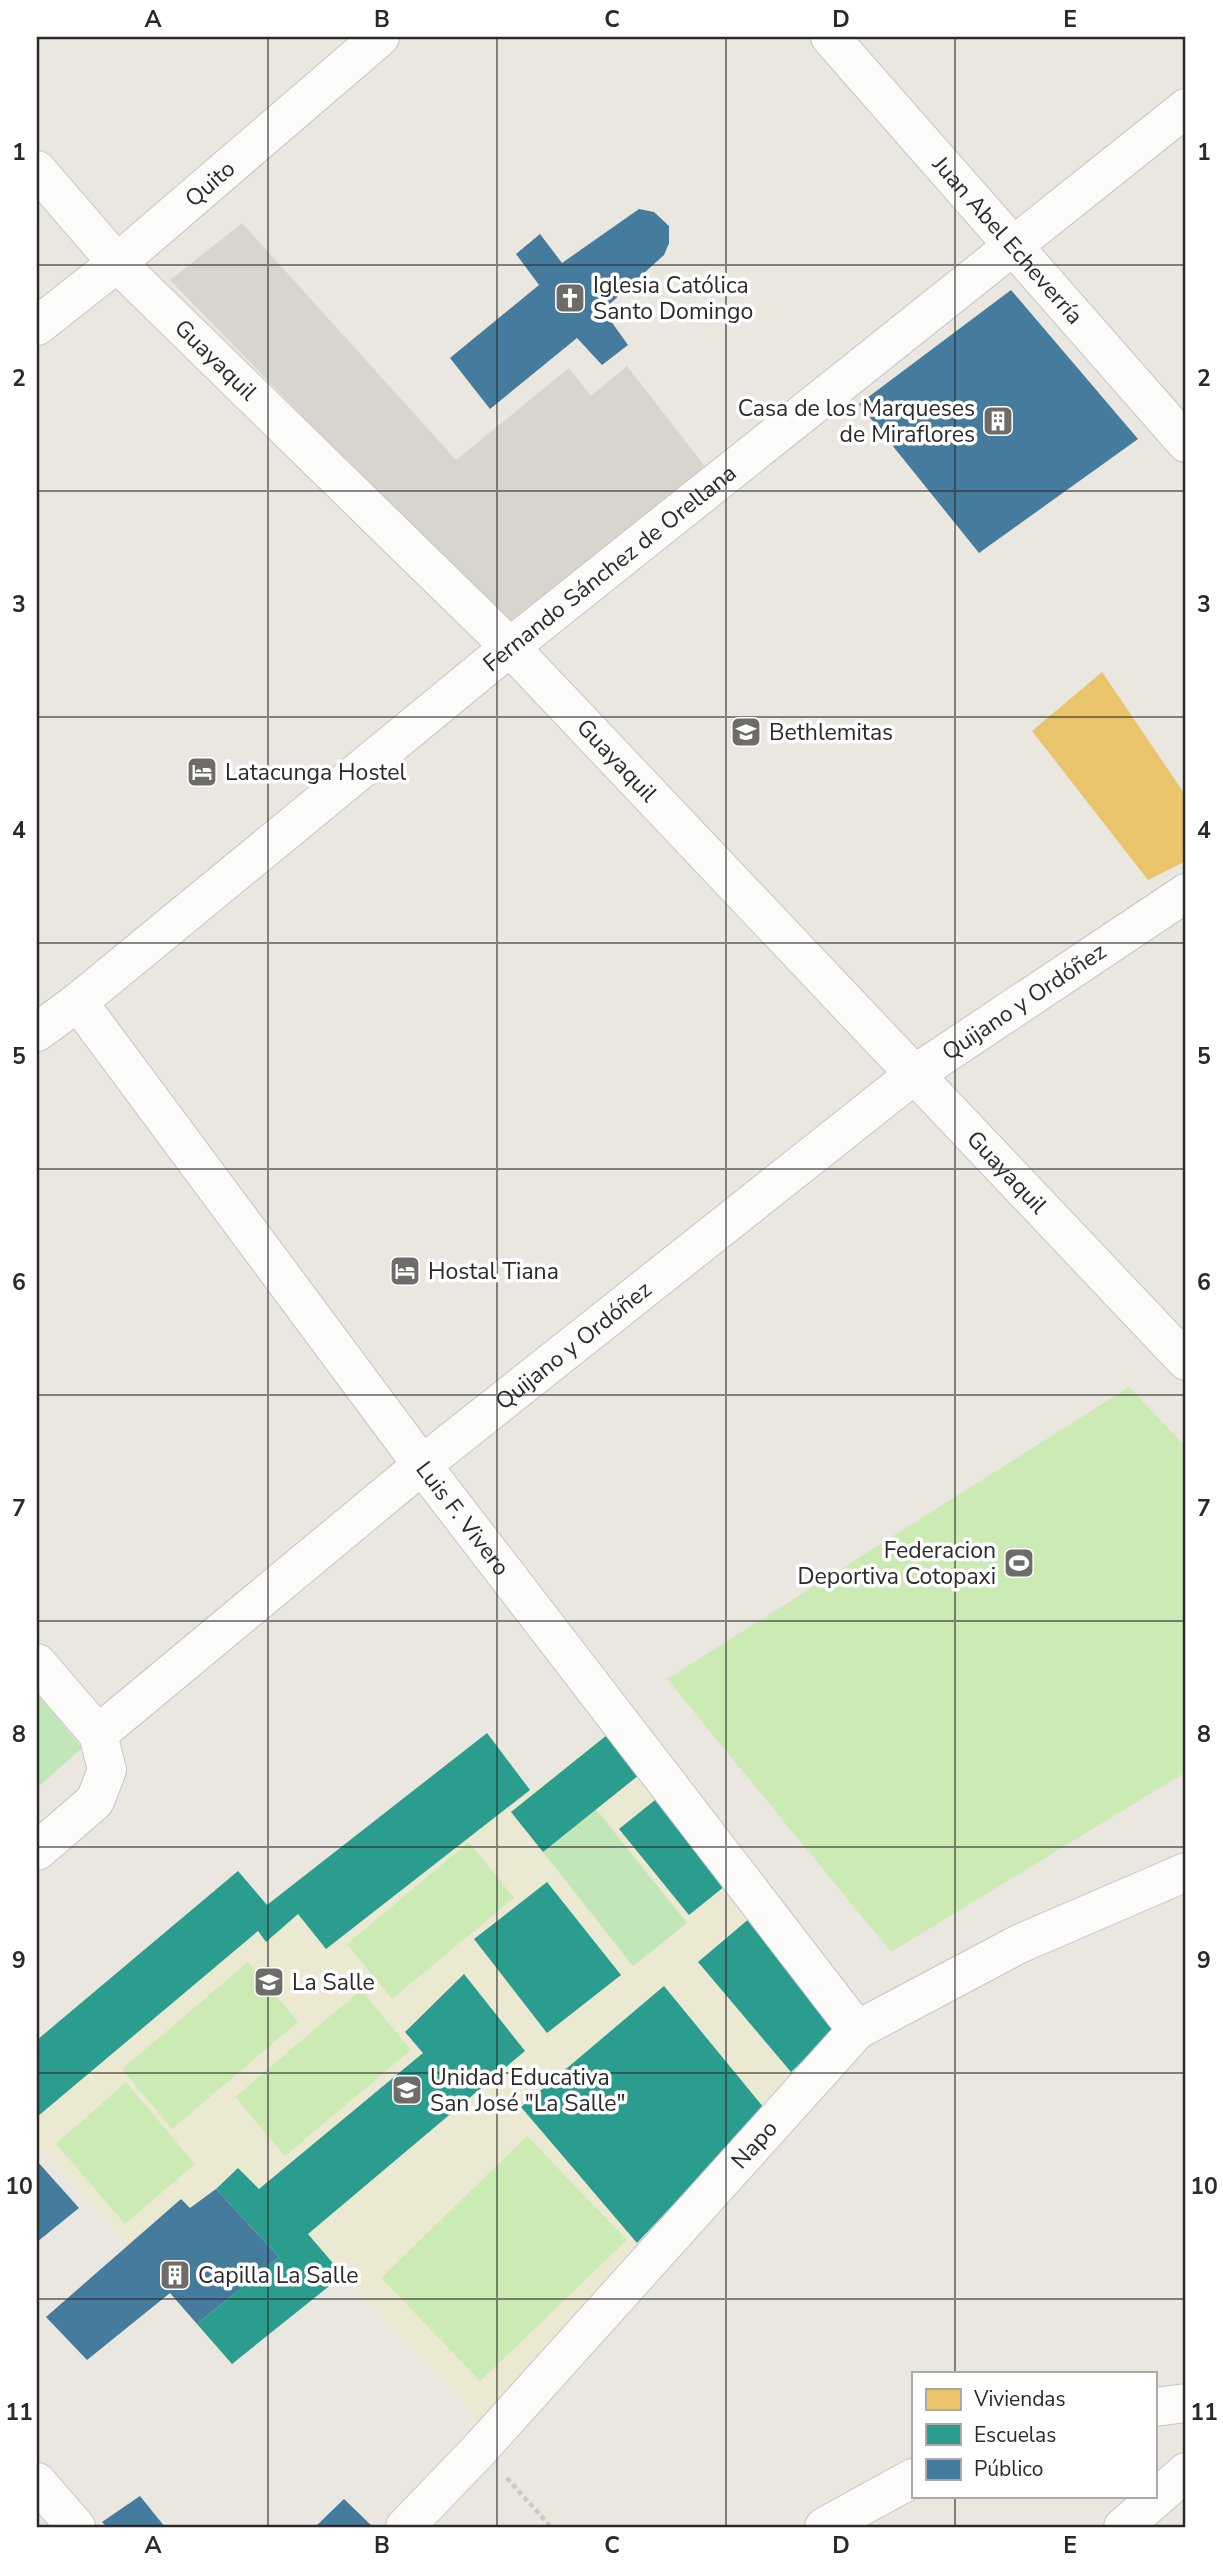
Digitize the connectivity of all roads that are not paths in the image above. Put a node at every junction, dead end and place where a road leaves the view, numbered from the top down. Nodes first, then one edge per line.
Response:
1 (380, 37) edge
2 (830, 37) edge
3 (1186, 108) edge
4 (37, 170) edge
5 (1014, 247) junction
6 (117, 263) junction
7 (37, 326) edge
8 (1186, 443) edge
9 (510, 647) junction
10 (1186, 892) edge
11 (78, 1002) junction
12 (37, 1032) edge
13 (915, 1074) junction
14 (1186, 1361) edge
15 (422, 1465) junction
16 (37, 1663) edge
17 (98, 1734) junction
18 (37, 1851) edge
19 (1186, 1872) edge
20 (858, 2030) junction
21 (1186, 2403) edge
22 (1156, 2407) edge
23 (1186, 2472) edge
24 (912, 2479) edge
25 (37, 2483) edge
26 (1126, 2526) edge
27 (76, 2527) edge
28 (405, 2527) edge
29 (824, 2527) edge

1 - 6 street, Quito
2 - 5 street, Juan Abel Echeverría
3 - 5 street, Fernando Sánchez de Orellana
4 - 6 street, Guayaquil
5 - 8 street, Juan Abel Echeverría
5 - 9 street, Fernando Sánchez de Orellana
6 - 7 street, Quito
6 - 9 street, Guayaquil
9 - 11 street, Fernando Sánchez de Orellana
9 - 13 street, Guayaquil
10 - 13 street, Quijano y Ordóñez
11 - 12 street, Fernando Sánchez de Orellana
11 - 15 street, Luis F. Vivero
13 - 14 street, Guayaquil
13 - 15 street, Quijano y Ordóñez
15 - 17 street, Quijano y Ordóñez
15 - 20 street, Luis F. Vivero
16 - 17 street
17 - 18 street
19 - 20 street, Napo
20 - 28 street, Napo
21 - 22 street
23 - 26 street
24 - 29 street
25 - 27 street

